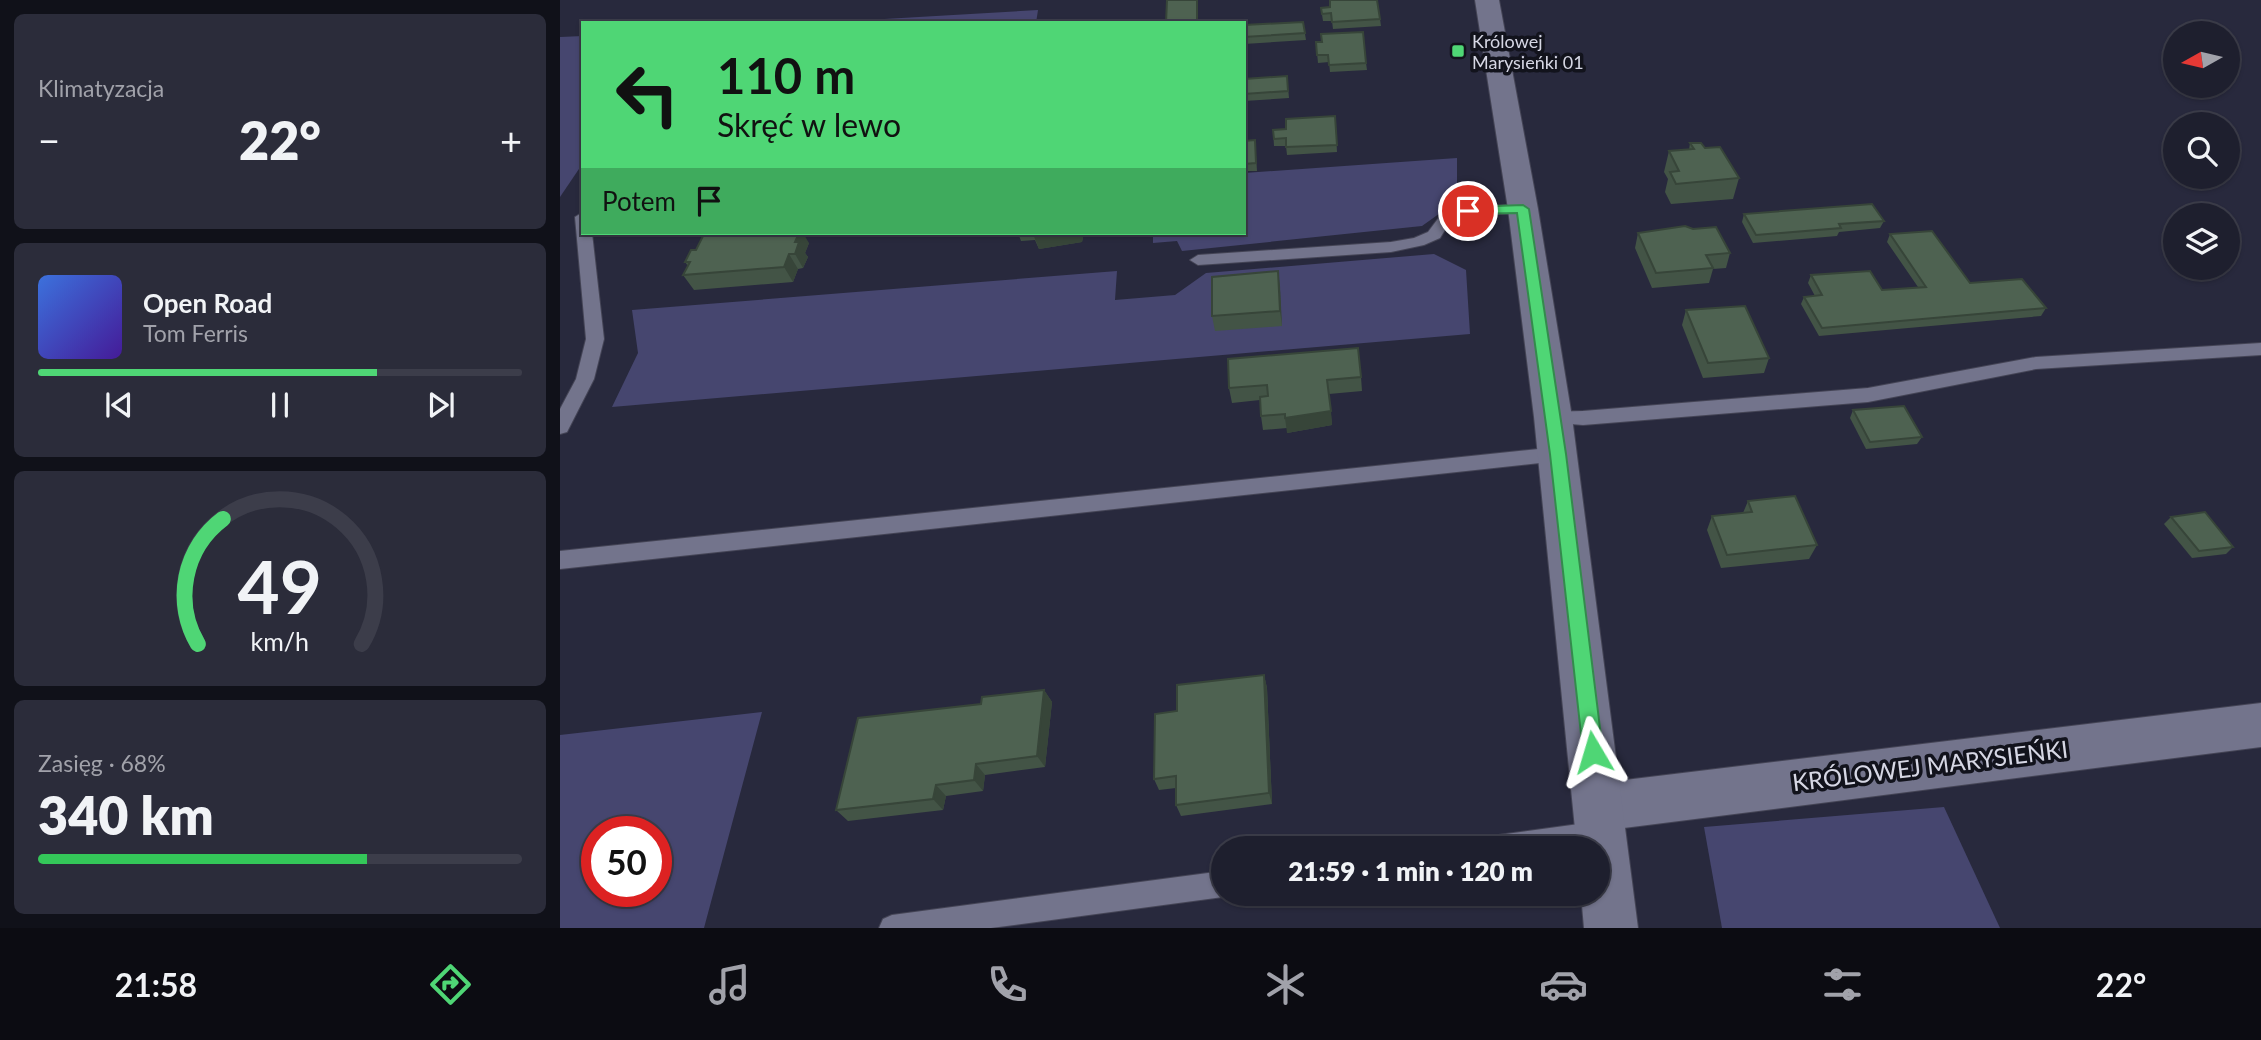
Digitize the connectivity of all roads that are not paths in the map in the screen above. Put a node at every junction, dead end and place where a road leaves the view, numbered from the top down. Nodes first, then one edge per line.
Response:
1 (1487, 0) edge
2 (1523, 209) junction
3 (583, 235) edge
4 (1198, 260) dead end
5 (2261, 349) edge
6 (564, 419) edge
7 (1556, 436) junction
8 (560, 560) edge
9 (2261, 725) edge
10 (1601, 820) junction
11 (1540, 836) edge
12 (1211, 886) edge
13 (892, 928) edge
14 (1611, 928) edge

1 - 2 main road
2 - 4 lane
2 - 7 main road
3 - 6 lane
5 - 7 lane
7 - 8 lane
7 - 10 main road
9 - 10 main road, KRÓLOWEJ MARYSIEŃKI
10 - 11 lane
10 - 14 main road
12 - 13 lane

